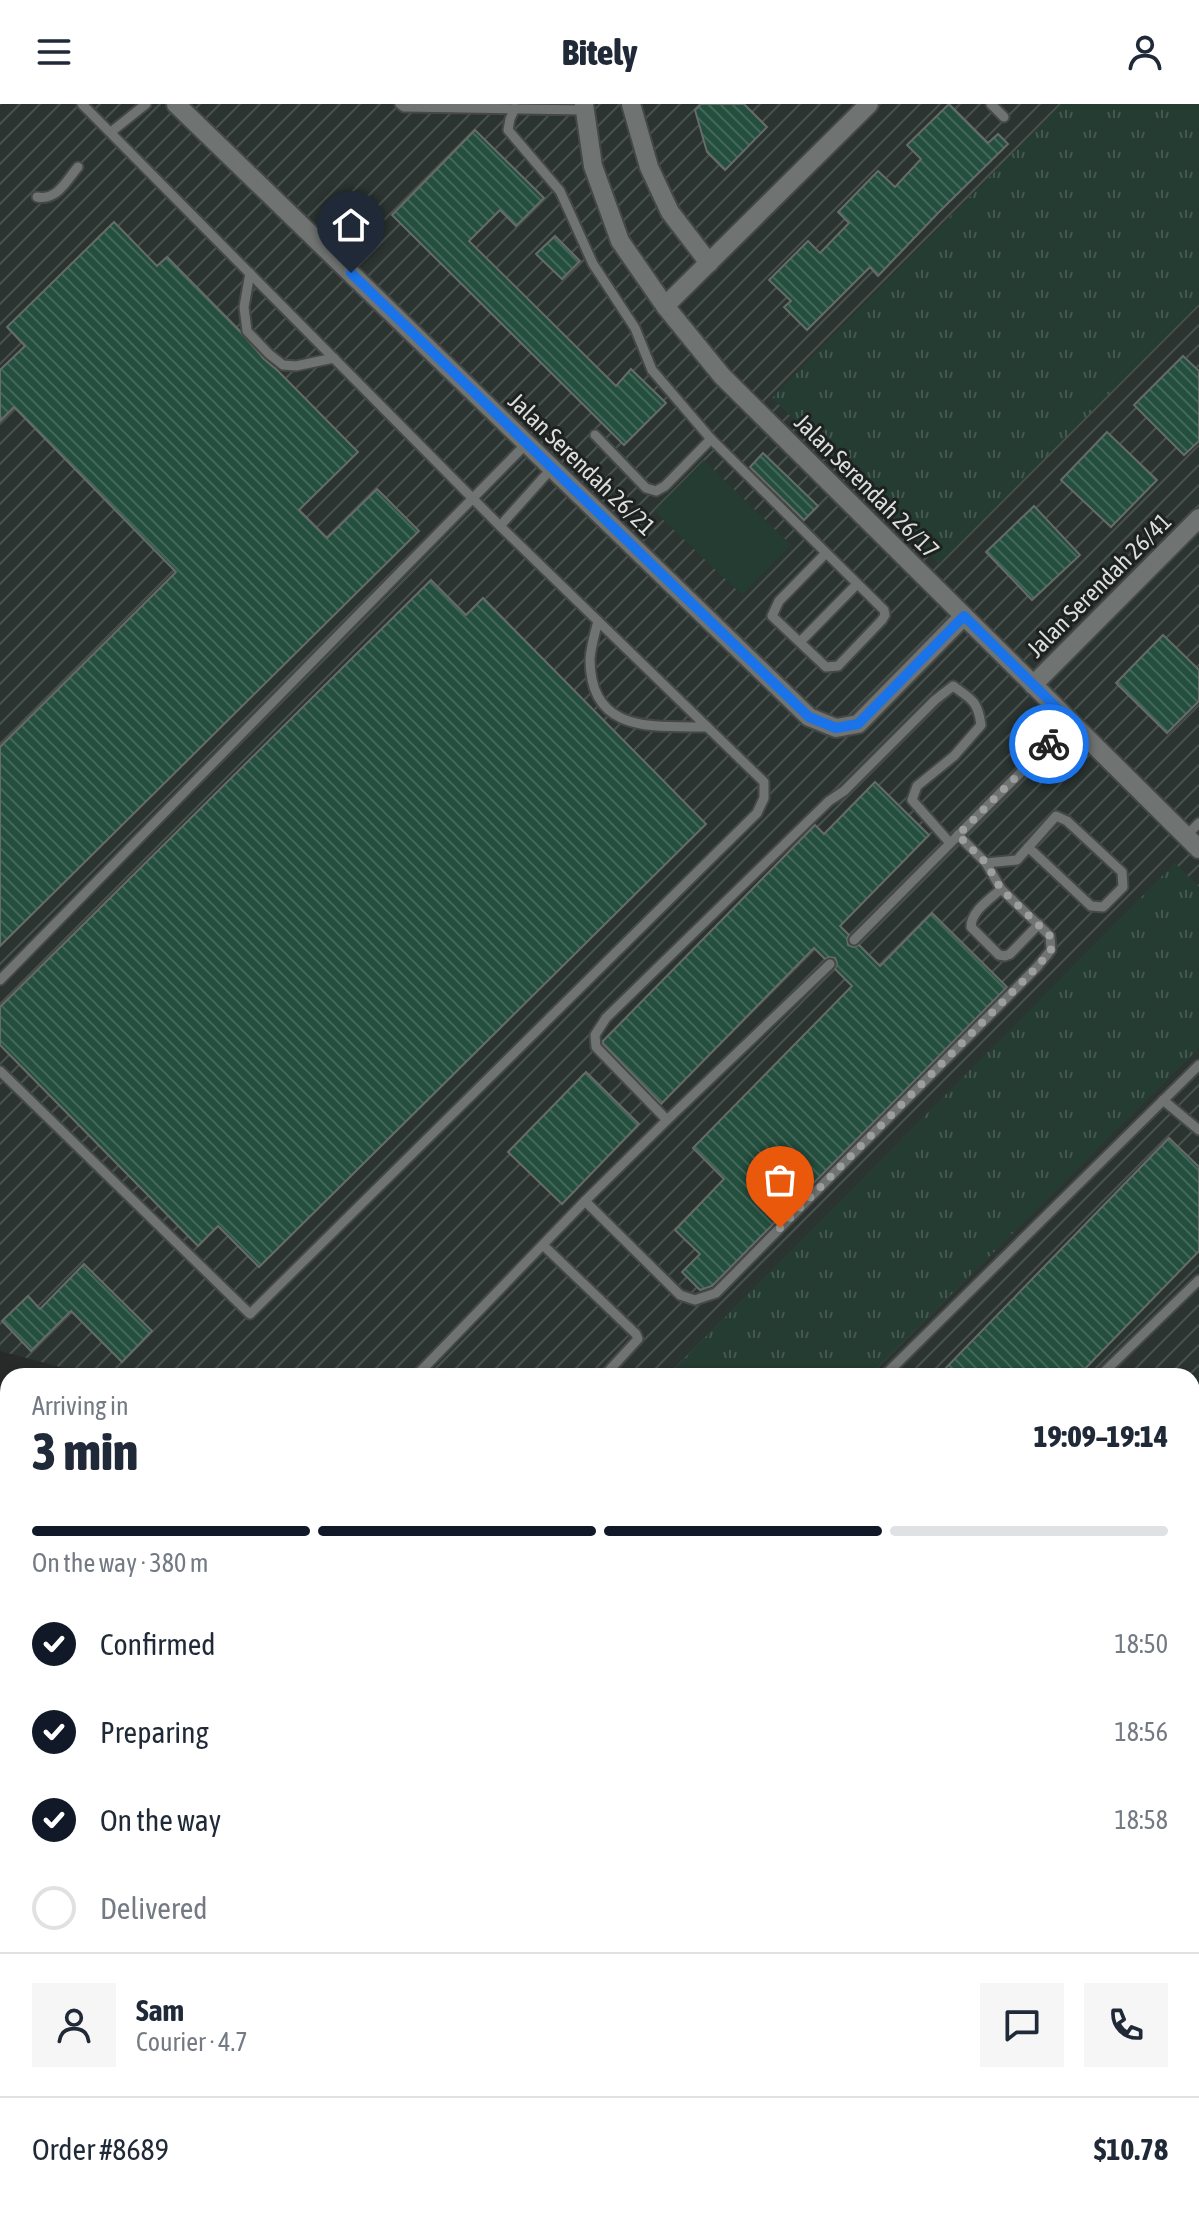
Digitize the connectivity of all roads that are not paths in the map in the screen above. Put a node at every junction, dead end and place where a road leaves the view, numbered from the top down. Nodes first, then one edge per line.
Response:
1 (82, 104) edge
2 (146, 104) edge
3 (176, 104) edge
4 (400, 104) edge
5 (631, 104) edge
6 (869, 104) edge
7 (991, 104) edge
8 (458, 106) edge
9 (482, 106) edge
10 (585, 107) edge
11 (515, 108) junction
12 (1004, 117) dead end
13 (111, 132) junction
14 (78, 167) dead end
15 (37, 197) dead end
16 (709, 263) junction
17 (250, 273) junction
18 (665, 306) junction
19 (334, 358) junction
20 (595, 435) dead end
21 (711, 439) junction
22 (527, 443) junction
23 (552, 468) junction
24 (473, 499) junction
25 (1199, 518) edge
26 (500, 526) junction
27 (826, 553) junction
28 (857, 584) junction
29 (964, 616) junction
30 (598, 621) junction
31 (800, 642) junction
32 (1033, 685) junction
33 (1071, 722) junction
34 (707, 727) junction
35 (958, 835) junction
36 (1195, 836) edge
37 (950, 843) junction
38 (1028, 847) junction
39 (986, 863) junction
40 (1001, 889) junction
41 (1039, 924) junction
42 (854, 940) dead end
43 (830, 964) dead end
44 (0, 980) edge
45 (1199, 1065) edge
46 (0, 1071) edge
47 (1163, 1100) junction
48 (667, 1120) junction
49 (1199, 1130) edge
50 (585, 1201) junction
51 (543, 1245) junction
52 (1199, 1280) edge
53 (424, 1368) edge
54 (611, 1368) edge
55 (892, 1368) edge
56 (1108, 1368) edge

1 - 13 lane
2 - 13 lane
3 - 22 street, Jalan Serendah 26/21
4 - 8 lane
5 - 16 street
6 - 16 street
7 - 12 lane
8 - 9 lane
9 - 11 lane
10 - 11 lane
10 - 18 street, Jalan Serendah 26/17
11 - 21 lane
13 - 17 lane
14 - 15 lane
16 - 18 street
17 - 19 lane
17 - 19 lane
18 - 29 street, Jalan Serendah 26/17
19 - 24 lane
20 - 21 lane
21 - 27 lane
22 - 23 street, Jalan Serendah 26/21
22 - 24 lane
23 - 26 lane
23 - 29 street, Jalan Serendah 26/21
24 - 26 lane
24 - 44 lane
25 - 32 street, Jalan Serendah 26/41
26 - 30 lane
27 - 28 lane
27 - 31 lane
28 - 31 lane
28 - 31 lane
29 - 32 street, Jalan Serendah 26/17
30 - 34 lane
30 - 34 lane
32 - 33 street, Jalan Serendah 26/17
33 - 35 lane
33 - 36 street, Jalan Serendah 26/17
34 - 46 lane
35 - 37 lane
35 - 39 lane
37 - 42 lane
37 - 48 lane
38 - 38 lane
38 - 39 lane
39 - 40 lane
40 - 41 lane
40 - 41 lane
41 - 50 lane
43 - 48 lane
45 - 47 lane
47 - 49 lane
47 - 55 lane
48 - 50 lane
50 - 51 lane
51 - 53 lane
51 - 54 lane
52 - 56 lane

